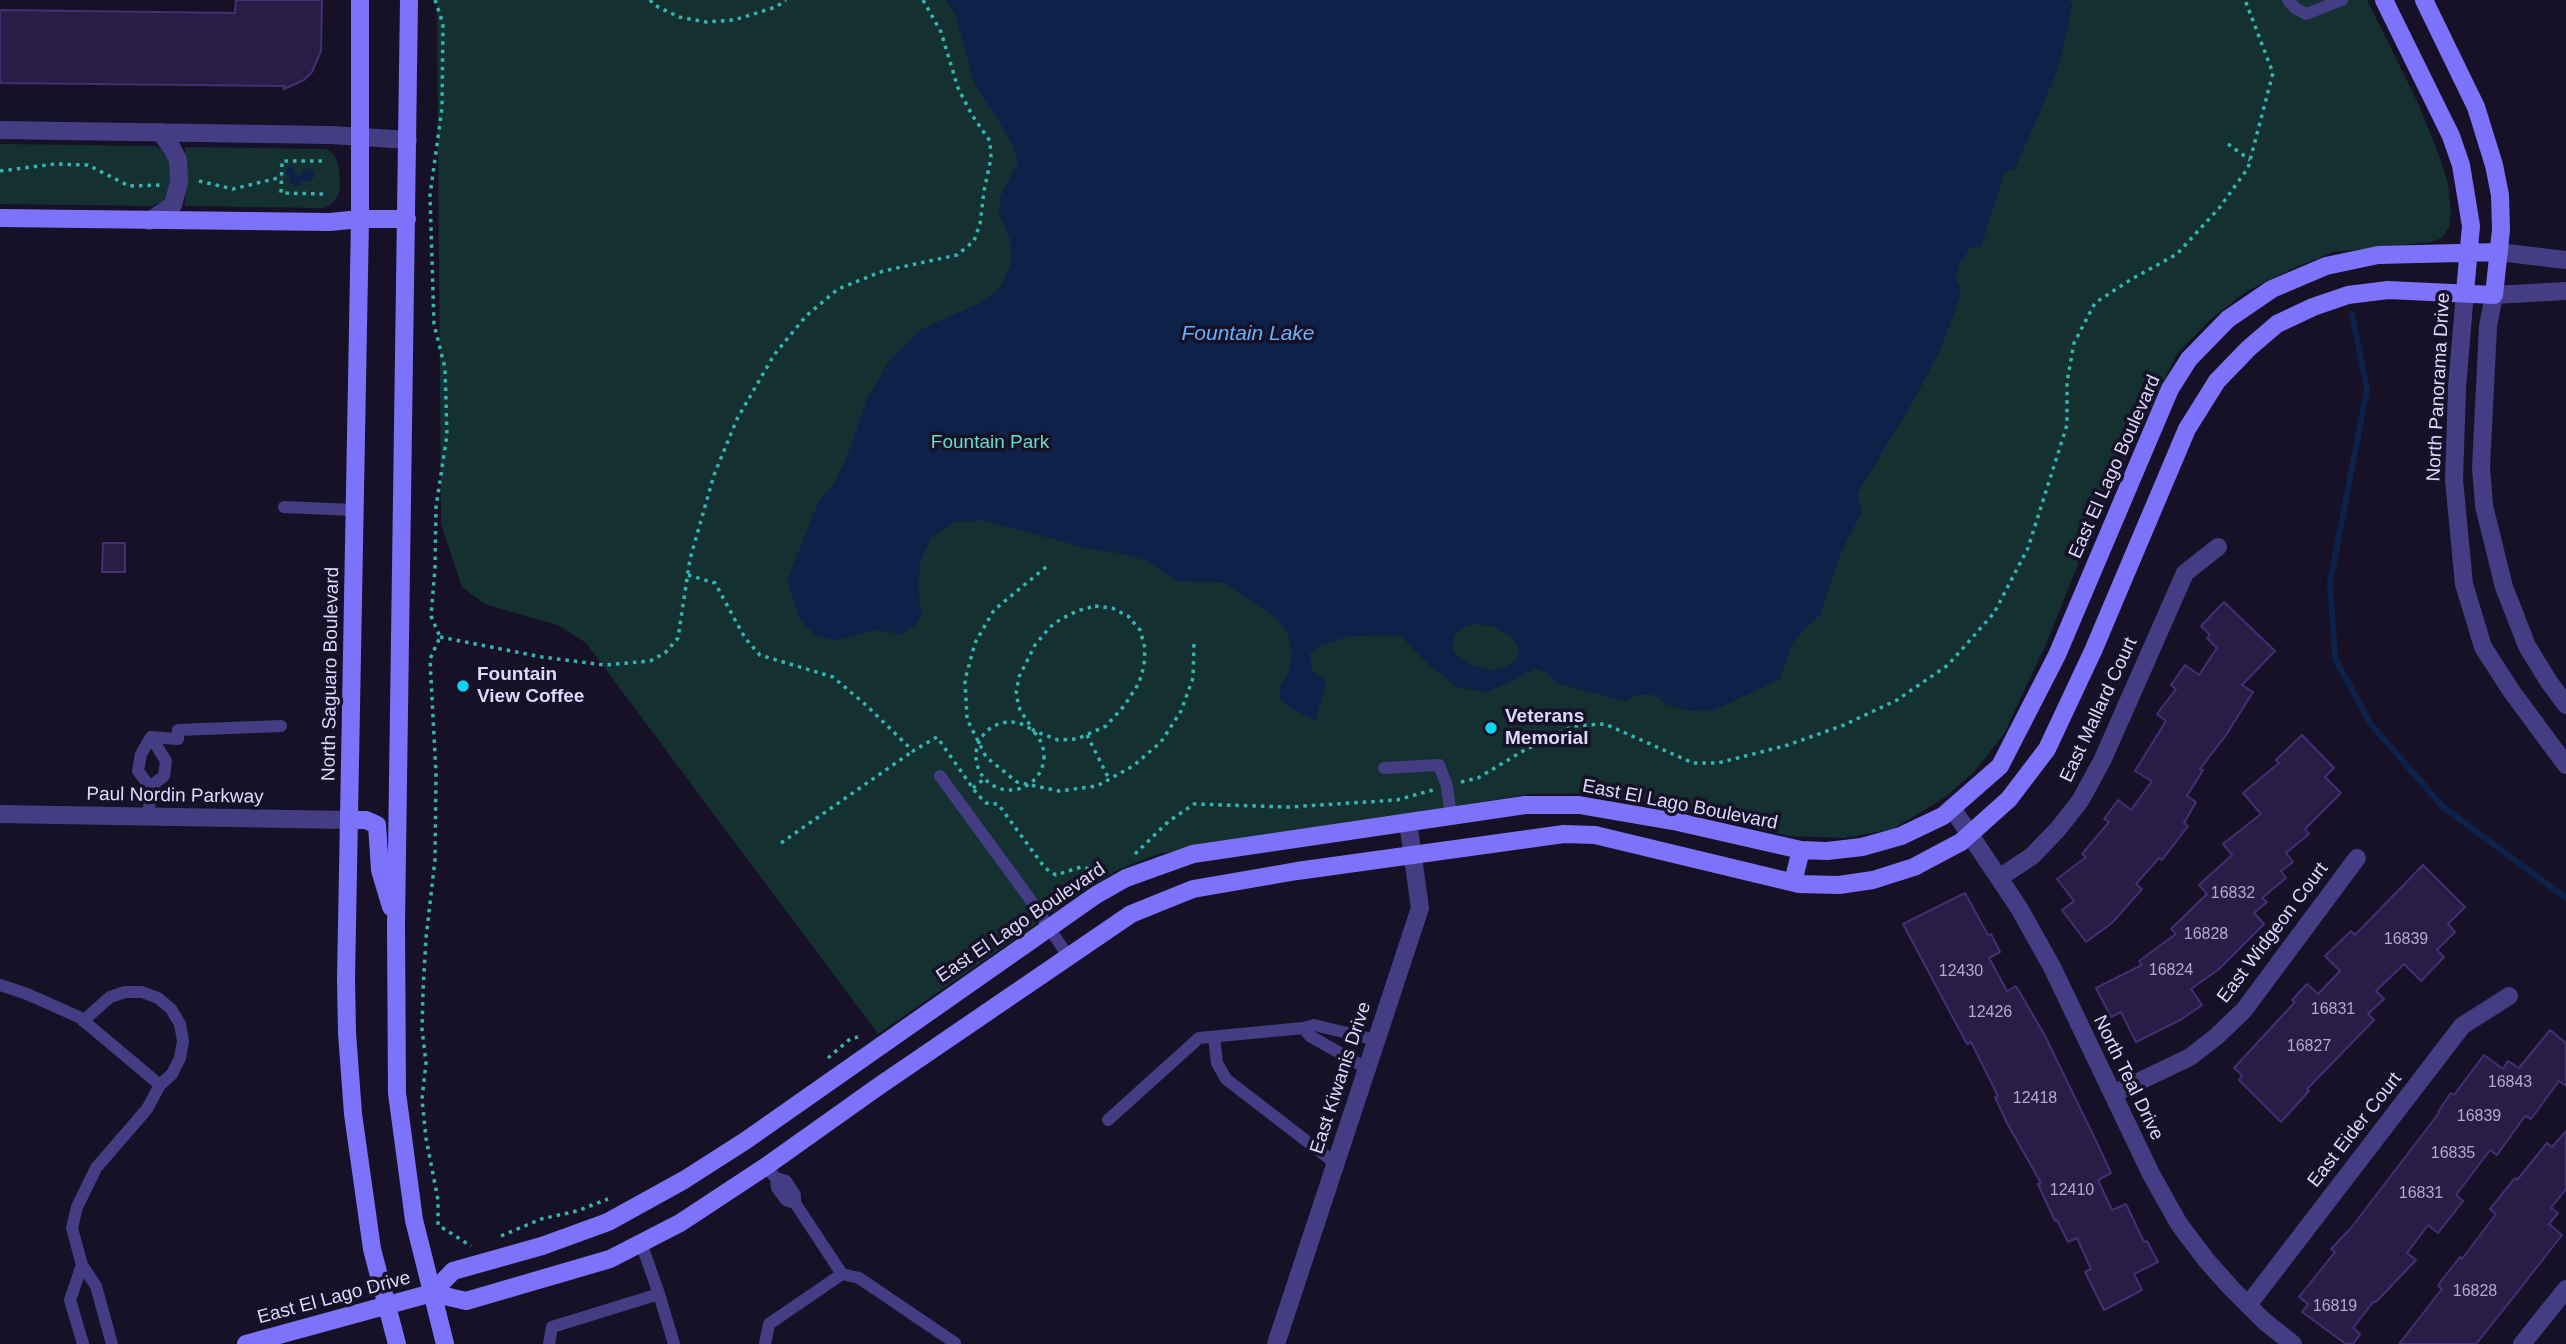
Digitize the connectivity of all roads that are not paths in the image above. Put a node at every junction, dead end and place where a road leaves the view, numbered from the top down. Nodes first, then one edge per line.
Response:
1 (360, 0) edge
2 (410, 0) edge
3 (2288, 0) edge
4 (2342, 0) edge
5 (2384, 0) edge
6 (2424, 0) edge
7 (0, 130) edge
8 (160, 132) junction
9 (359, 138) junction
10 (408, 140) junction
11 (0, 218) edge
12 (360, 219) junction
13 (407, 219) junction
14 (149, 221) junction
15 (2470, 251) junction
16 (2499, 252) junction
17 (2566, 260) edge
18 (2566, 291) edge
19 (2465, 292) junction
20 (2494, 295) junction
21 (284, 507) dead end
22 (354, 510) junction
23 (2218, 547) dead end
24 (2566, 705) edge
25 (281, 726) dead end
26 (152, 737) junction
27 (2566, 765) edge
28 (1384, 768) dead end
29 (940, 776) dead end
30 (150, 787) junction
31 (1952, 808) junction
32 (0, 814) edge
33 (149, 816) junction
34 (1451, 816) junction
35 (349, 820) junction
36 (1408, 822) junction
37 (1970, 834) junction
38 (1801, 850) junction
39 (1412, 854) junction
40 (2357, 858) dead end
41 (2000, 878) junction
42 (1793, 882) junction
43 (396, 924) junction
44 (1049, 928) junction
45 (1068, 956) junction
46 (0, 985) edge
47 (2509, 996) dead end
48 (83, 1021) junction
49 (911, 1025) junction
50 (1303, 1028) junction
51 (1214, 1037) junction
52 (1376, 1040) junction
53 (931, 1050) junction
54 (1366, 1068) junction
55 (160, 1085) junction
56 (2113, 1094) junction
57 (1108, 1120) dead end
58 (1335, 1163) junction
59 (771, 1173) junction
60 (641, 1243) junction
61 (542, 1246) joint
62 (82, 1265) junction
63 (842, 1273) junction
64 (2566, 1289) edge
65 (432, 1293) junction
66 (659, 1294) junction
67 (2248, 1305) junction
68 (387, 1306) junction
69 (955, 1343) edge
70 (83, 1344) edge
71 (112, 1344) edge
72 (246, 1344) edge
73 (397, 1344) edge
74 (445, 1344) edge
75 (549, 1344) edge
76 (674, 1344) edge
77 (765, 1344) edge
78 (1276, 1344) edge
79 (2293, 1344) edge
80 (2522, 1344) edge

1 - 9 street, North Saguaro Boulevard
2 - 10 street
3 - 4 lane
5 - 15 street, North Panorama Drive
6 - 16 street
7 - 8 street
8 - 9 street
8 - 14 street
9 - 10 street
9 - 12 street, North Saguaro Boulevard
10 - 13 street
11 - 14 street
12 - 13 street
12 - 14 street
12 - 22 street, North Saguaro Boulevard
13 - 43 street
15 - 16 street, East El Lago Boulevard
15 - 19 street, North Panorama Drive
15 - 31 street, East El Lago Boulevard
16 - 17 street, East El Lago Boulevard
16 - 20 street
18 - 20 street
19 - 20 street
19 - 27 street, North Panorama Drive
19 - 37 street
20 - 24 street
21 - 22 lane
22 - 35 street, North Saguaro Boulevard
23 - 41 street, East Mallard Court
25 - 26 lane
26 - 30 lane
26 - 30 lane
28 - 34 lane
29 - 44 lane
30 - 33 lane
31 - 37 street, North Teal Drive
31 - 38 street, East El Lago Boulevard
32 - 33 street, Paul Nordin Parkway
33 - 35 street, Paul Nordin Parkway
34 - 36 street, East El Lago Boulevard
34 - 38 street, East El Lago Boulevard
35 - 43 street
35 - 68 street, North Saguaro Boulevard
36 - 39 street, East Kiwanis Drive
36 - 44 street, East El Lago Boulevard
37 - 41 street, North Teal Drive
37 - 42 street
38 - 42 street
39 - 42 street
39 - 45 street
39 - 52 street, East Kiwanis Drive
40 - 56 street, East Widgeon Court
41 - 56 street, North Teal Drive
43 - 65 street
44 - 45 lane
44 - 49 street, East El Lago Boulevard
45 - 53 street
46 - 48 lane
47 - 67 street, East Eider Court
48 - 55 lane
48 - 55 lane
49 - 53 street
49 - 61 street, East El Lago Boulevard
50 - 51 lane
50 - 52 lane
50 - 54 lane
51 - 57 lane
51 - 58 lane
52 - 54 street, East Kiwanis Drive
53 - 59 street
54 - 58 street, East Kiwanis Drive
55 - 62 lane
56 - 67 street, North Teal Drive
58 - 78 street, East Kiwanis Drive
59 - 60 street, East El Lago Drive
59 - 63 lane
60 - 65 street, East El Lago Drive
60 - 66 lane
61 - 65 street, East El Lago Drive
62 - 70 lane
62 - 71 lane
63 - 69 lane
63 - 77 lane
64 - 80 street
65 - 68 street, East El Lago Drive
65 - 74 street
66 - 75 lane
66 - 76 lane
67 - 79 street, North Teal Drive
68 - 72 street, East El Lago Drive
68 - 73 street, North Saguaro Boulevard

